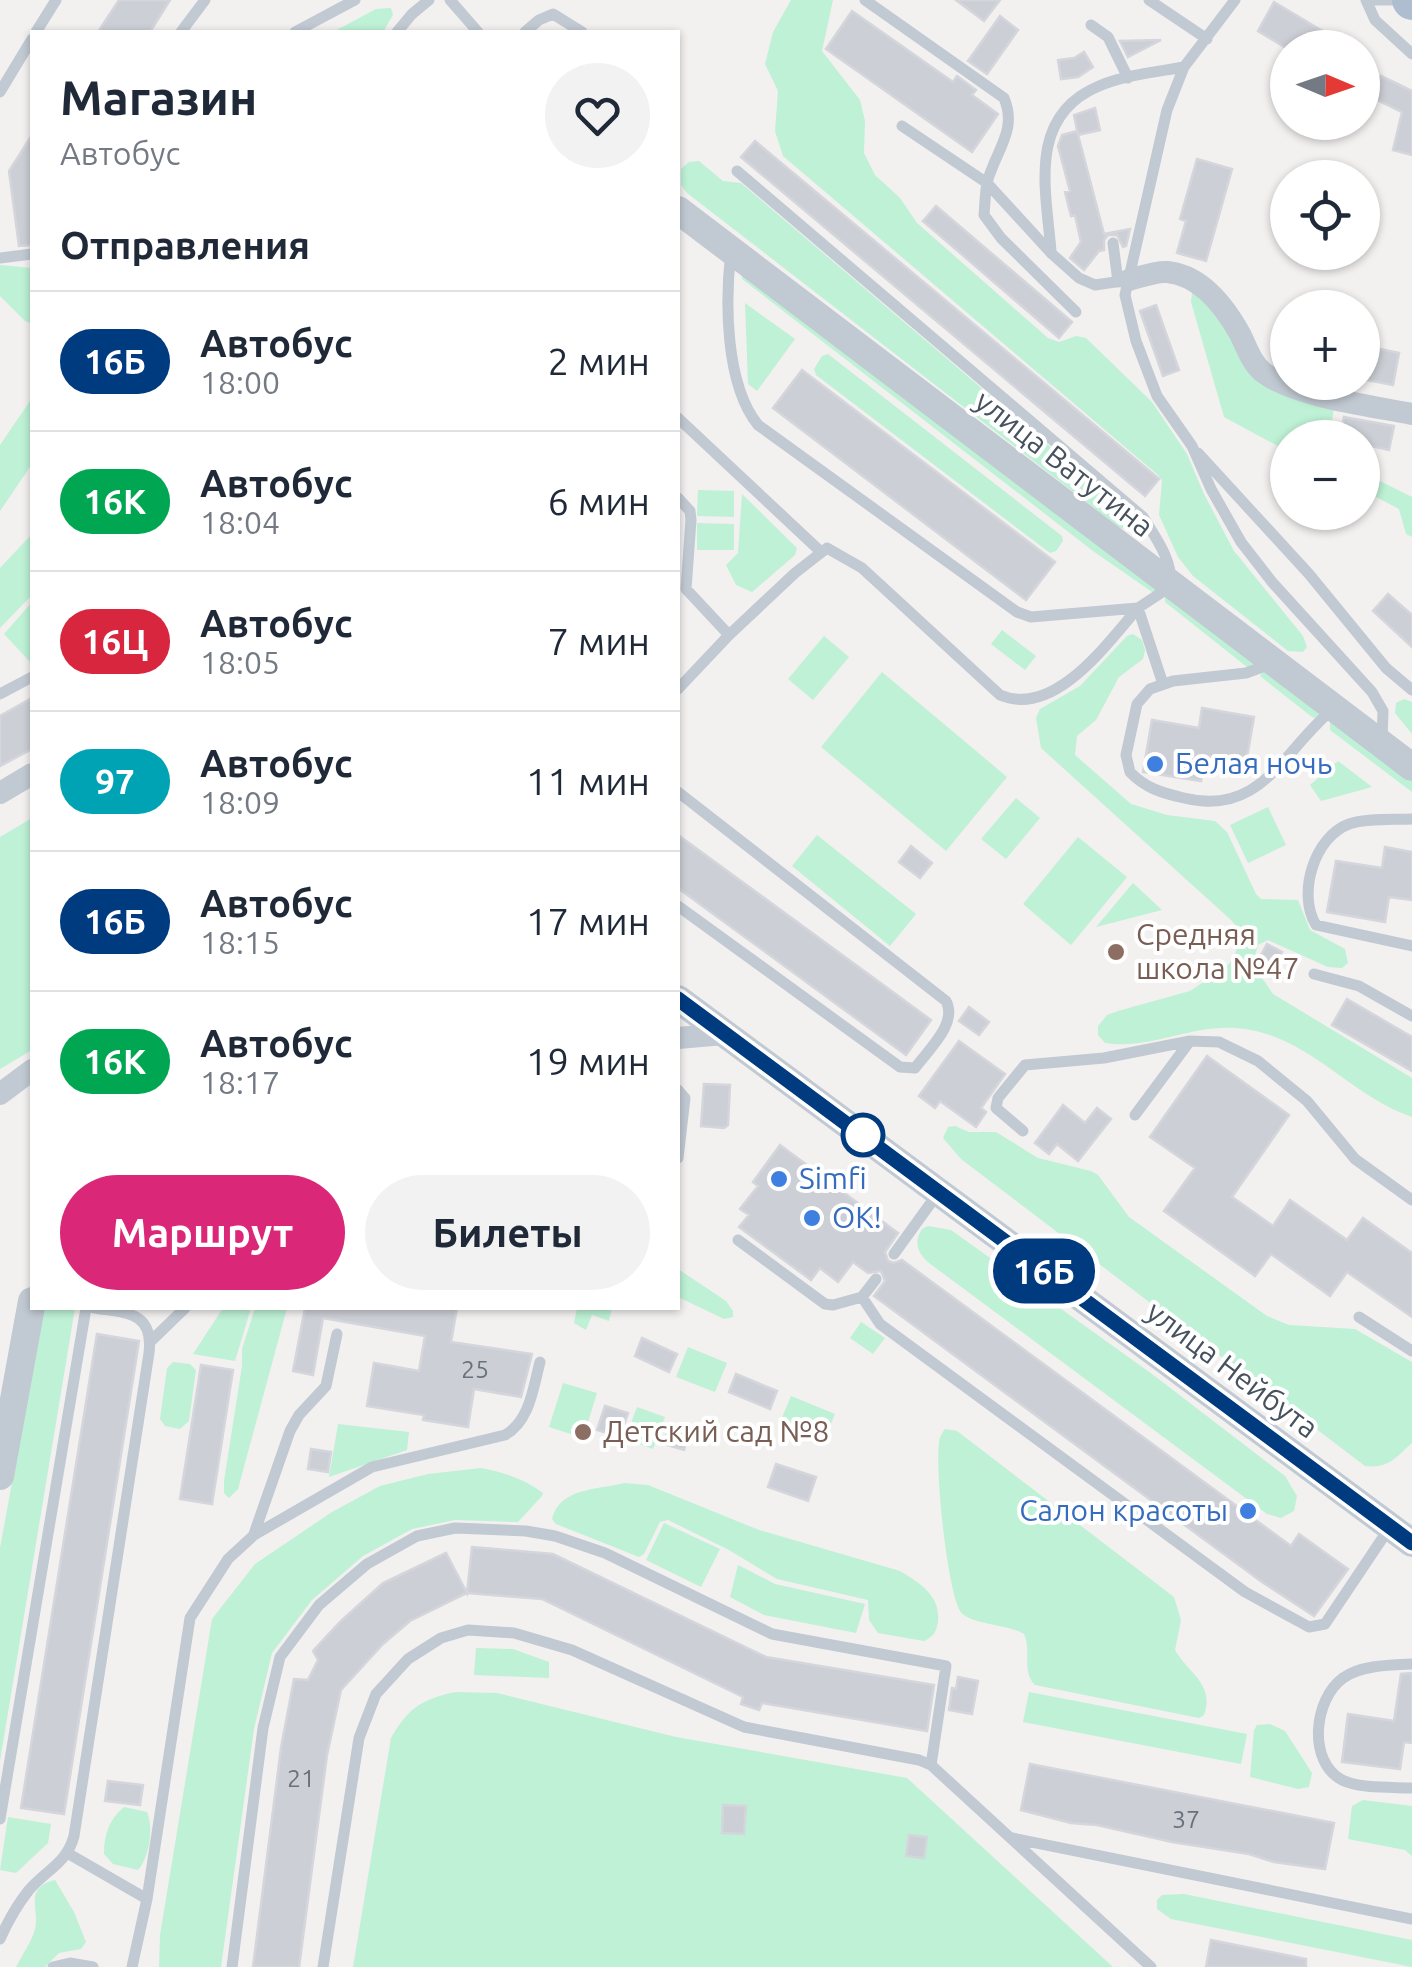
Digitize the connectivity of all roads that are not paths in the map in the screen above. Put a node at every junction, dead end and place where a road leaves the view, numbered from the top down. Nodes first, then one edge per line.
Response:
1 (56, 0) edge
2 (204, 0) edge
3 (355, 0) edge
4 (430, 0) edge
5 (450, 0) edge
6 (562, 0) edge
7 (865, 0) edge
8 (1149, 0) edge
9 (1235, 0) edge
10 (1366, 0) edge
11 (1376, 0) edge
12 (1409, 0) edge
13 (553, 14) junction
14 (1091, 25) dead end
15 (38, 30) edge
16 (182, 30) edge
17 (300, 30) edge
18 (400, 30) edge
19 (476, 30) edge
20 (527, 30) edge
21 (579, 30) edge
22 (1206, 39) junction
23 (30, 43) edge
24 (1412, 54) edge
25 (1184, 67) junction
26 (1128, 78) junction
27 (0, 92) edge
28 (902, 126) dead end
29 (736, 171) dead end
30 (988, 182) junction
31 (680, 212) edge
32 (1112, 243) dead end
33 (732, 251) junction
34 (30, 254) edge
35 (1052, 254) junction
36 (0, 258) edge
37 (1124, 280) junction
38 (1076, 312) dead end
39 (1412, 414) edge
40 (680, 420) edge
41 (1192, 446) junction
42 (680, 500) edge
43 (820, 551) junction
44 (1170, 587) junction
45 (682, 588) edge
46 (1138, 608) junction
47 (729, 635) junction
48 (1272, 664) junction
49 (30, 678) edge
50 (1162, 684) junction
51 (680, 687) edge
52 (1412, 690) edge
53 (0, 694) edge
54 (1333, 710) junction
55 (1381, 745) junction
56 (1412, 768) edge
57 (30, 775) edge
58 (0, 793) edge
59 (680, 794) edge
60 (1412, 819) edge
61 (680, 907) edge
62 (1412, 944) edge
63 (1314, 974) dead end
64 (680, 1001) edge
65 (1412, 1016) edge
66 (724, 1034) junction
67 (680, 1038) edge
68 (1190, 1041) junction
69 (30, 1072) edge
70 (680, 1092) edge
71 (0, 1094) edge
72 (1136, 1115) dead end
73 (1023, 1132) dead end
74 (680, 1141) edge
75 (938, 1193) junction
76 (1412, 1200) edge
77 (738, 1240) dead end
78 (894, 1254) dead end
79 (876, 1279) dead end
80 (862, 1298) junction
81 (30, 1310) edge
82 (90, 1310) edge
83 (103, 1310) edge
84 (183, 1310) edge
85 (1358, 1317) dead end
86 (338, 1334) dead end
87 (150, 1342) junction
88 (1412, 1351) edge
89 (540, 1362) dead end
90 (0, 1476) edge
91 (254, 1535) junction
92 (1401, 1535) edge
93 (1412, 1664) edge
94 (931, 1765) junction
95 (1412, 1788) edge
96 (0, 1820) edge
97 (1012, 1838) junction
98 (70, 1854) junction
99 (148, 1900) junction
100 (1412, 1919) edge
101 (0, 1939) edge
102 (53, 1967) edge
103 (92, 1967) edge
104 (132, 1967) edge
105 (232, 1967) edge
106 (324, 1967) edge
107 (1151, 1967) edge

1 - 15 lane
2 - 16 lane
3 - 17 lane
4 - 18 lane
5 - 19 lane
6 - 13 lane
7 - 30 lane
8 - 22 lane
9 - 22 lane
10 - 24 lane
11 - 12 lane
13 - 20 lane
13 - 21 lane
14 - 26 lane
22 - 25 lane
23 - 27 lane
25 - 26 lane
25 - 37 lane
26 - 35 lane
28 - 30 lane
29 - 44 lane
30 - 35 lane
30 - 38 lane
31 - 33 street, улица Ватутина
32 - 37 lane
33 - 44 street, улица Ватутина
33 - 46 lane
34 - 36 lane
35 - 37 lane
37 - 39 street
37 - 41 lane
40 - 43 lane
41 - 52 lane
41 - 55 lane
42 - 45 lane
43 - 46 lane
43 - 47 lane
44 - 46 lane
44 - 48 street, улица Ватутина
45 - 47 lane
46 - 50 lane
47 - 51 lane
48 - 50 lane
48 - 54 street, улица Ватутина
49 - 53 lane
50 - 54 lane
54 - 55 street, улица Ватутина
55 - 56 street, улица Ватутина
57 - 58 street
59 - 61 lane
60 - 62 lane
63 - 65 lane
64 - 66 street, улица Нейбута
66 - 67 street
66 - 75 street, улица Нейбута
68 - 72 lane
68 - 73 lane
68 - 76 lane
69 - 71 street
70 - 74 lane
75 - 78 lane
75 - 92 street, улица Нейбута
77 - 80 lane
79 - 80 lane
80 - 92 lane
81 - 90 street
82 - 96 lane
83 - 87 lane
84 - 87 lane
85 - 88 lane
86 - 91 lane
87 - 98 lane
89 - 91 lane
91 - 99 lane
93 - 95 lane
94 - 97 lane
94 - 105 lane
94 - 106 lane
97 - 100 lane
97 - 107 lane
98 - 99 lane
98 - 101 lane
99 - 104 lane
102 - 103 lane

